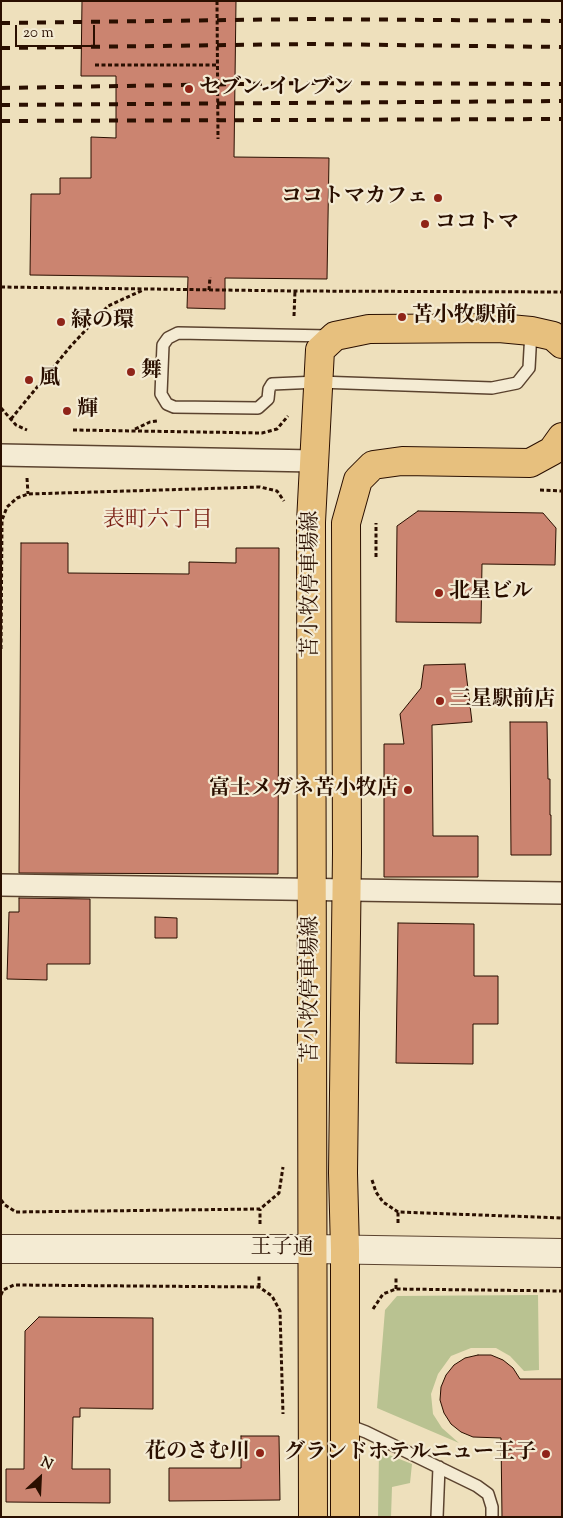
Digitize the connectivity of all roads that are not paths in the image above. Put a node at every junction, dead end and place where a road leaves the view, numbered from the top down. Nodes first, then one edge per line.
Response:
1 (552, 335) edge
2 (335, 336) junction
3 (318, 382) junction
4 (562, 436) edge
5 (1, 454) edge
6 (314, 461) junction
7 (1, 885) edge
8 (312, 889) junction
9 (346, 890) junction
10 (562, 893) edge
11 (312, 1249) junction
12 (1, 1250) edge
13 (346, 1250) junction
14 (562, 1252) edge
15 (346, 1424) junction
16 (439, 1467) junction
17 (313, 1517) edge
18 (345, 1517) edge
19 (437, 1517) edge
20 (492, 1517) edge

1 - 2 main road
1 - 3 lane
2 - 3 main road, 苫小牧停車場線
2 - 3 lane
3 - 6 main road, 苫小牧停車場線
4 - 9 main road, 苫小牧停車場線
5 - 6 street
6 - 8 main road, 苫小牧停車場線
7 - 8 street
8 - 9 street
8 - 11 main road, 苫小牧停車場線
9 - 10 street
9 - 13 main road, 苫小牧停車場線
11 - 12 street, 王子通
11 - 13 street, 王子通
11 - 17 main road, 苫小牧停車場線
13 - 14 street, 王子通
13 - 15 main road, 苫小牧停車場線
15 - 16 lane
15 - 18 main road, 苫小牧停車場線
16 - 19 lane
16 - 20 lane

